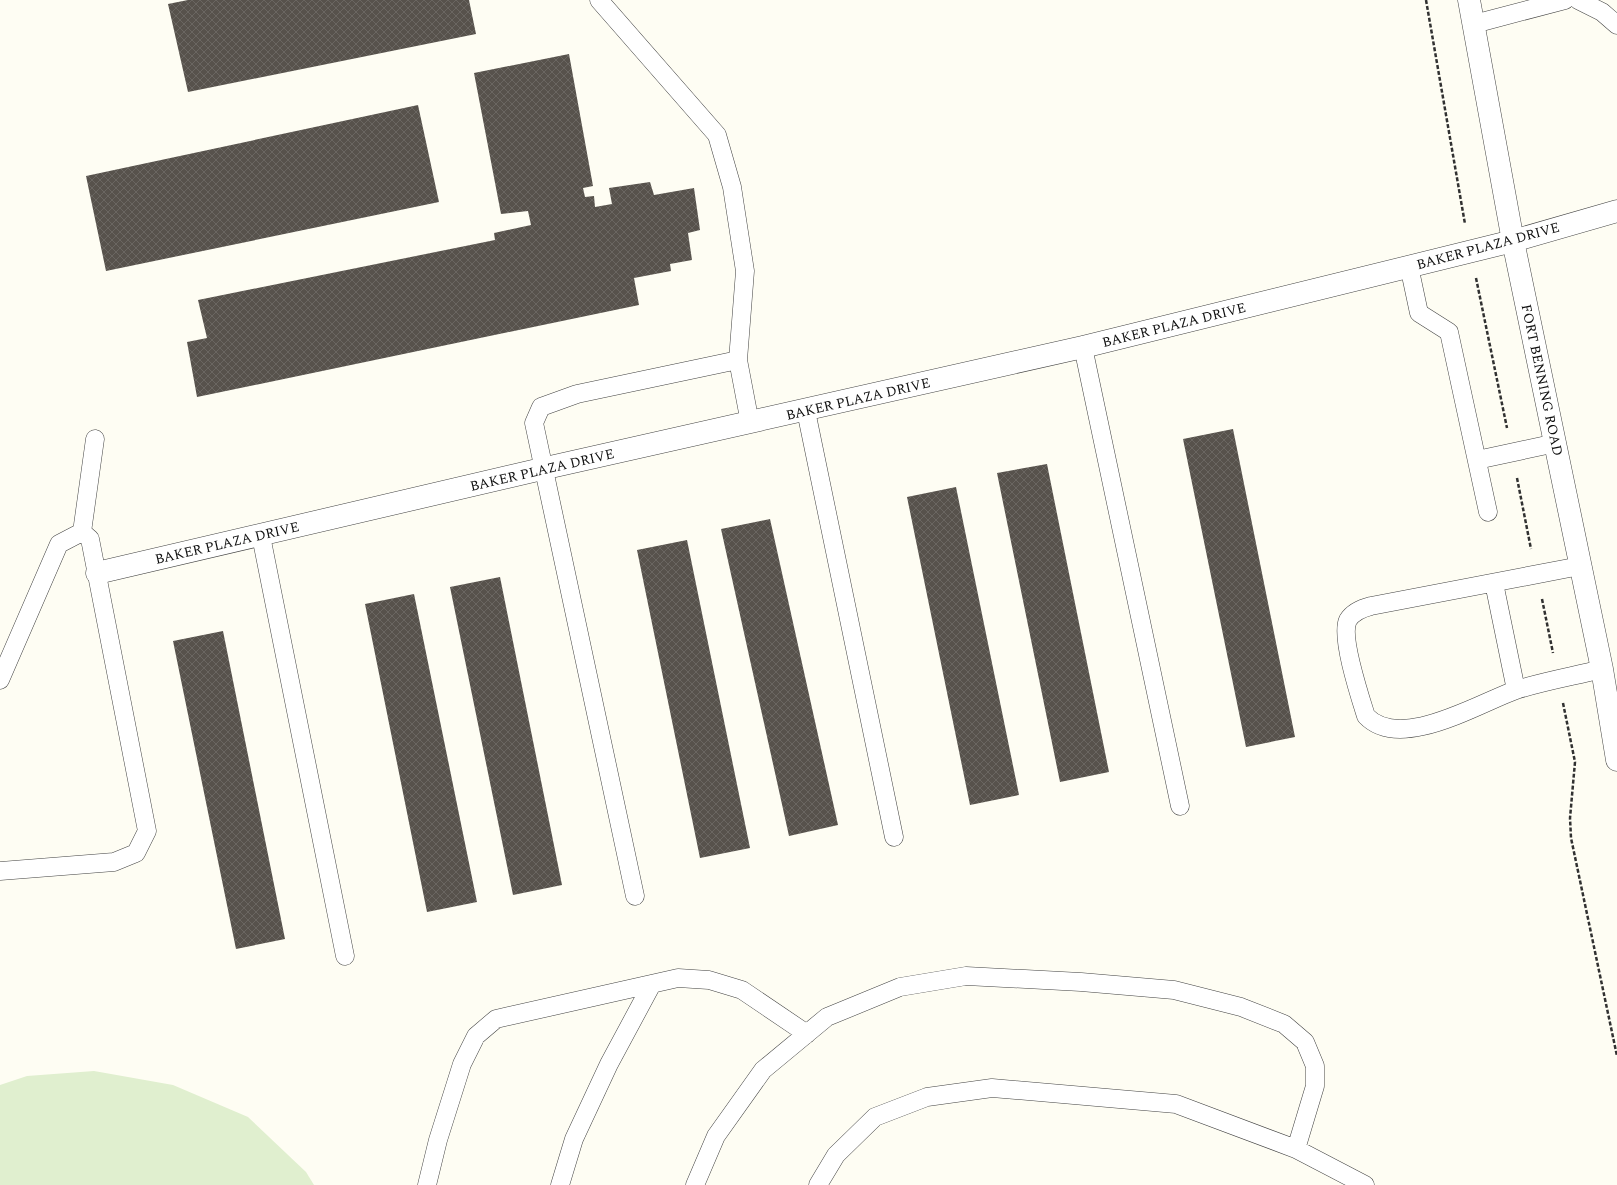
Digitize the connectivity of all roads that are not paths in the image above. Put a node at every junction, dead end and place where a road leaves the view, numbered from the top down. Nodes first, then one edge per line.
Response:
1 (599, 0) edge
2 (1469, 0) edge
3 (1566, 0) edge
4 (1578, 0) edge
5 (1474, 24) junction
6 (1617, 25) edge
7 (1617, 211) edge
8 (1514, 241) junction
9 (1409, 266) junction
10 (1083, 347) junction
11 (738, 360) junction
12 (806, 411) junction
13 (750, 423) junction
14 (95, 439) dead end
15 (1556, 443) junction
16 (1477, 460) junction
17 (546, 468) junction
18 (1488, 512) dead end
19 (82, 532) junction
20 (261, 536) junction
21 (1580, 566) junction
22 (97, 573) junction
23 (1494, 583) junction
24 (0, 680) edge
25 (1608, 680) edge
26 (1516, 690) junction
27 (1617, 760) edge
28 (1180, 806) dead end
29 (894, 837) dead end
30 (0, 871) edge
31 (635, 896) dead end
32 (345, 956) dead end
33 (652, 984) junction
34 (807, 1034) junction
35 (1296, 1149) junction
36 (427, 1185) edge
37 (560, 1185) edge
38 (696, 1185) edge
39 (818, 1185) edge
40 (1365, 1185) edge

1 - 11 lane
2 - 5 street, FORT BENNING ROAD
3 - 5 lane
4 - 6 lane
5 - 8 street, FORT BENNING ROAD
7 - 8 street, BAKER PLAZA DRIVE
8 - 9 street, BAKER PLAZA DRIVE
8 - 15 street, FORT BENNING ROAD
9 - 10 street, BAKER PLAZA DRIVE
9 - 16 lane
10 - 12 street, BAKER PLAZA DRIVE
10 - 28 lane
11 - 13 lane
11 - 17 lane
12 - 13 street, BAKER PLAZA DRIVE
12 - 29 lane
13 - 17 street, BAKER PLAZA DRIVE
14 - 19 lane
15 - 16 lane
15 - 21 street, FORT BENNING ROAD
16 - 18 lane
17 - 20 street, BAKER PLAZA DRIVE
17 - 31 lane
19 - 22 lane
19 - 24 lane
20 - 22 street, BAKER PLAZA DRIVE
20 - 32 lane
21 - 23 lane
21 - 25 street, FORT BENNING ROAD
22 - 30 lane
23 - 26 lane
23 - 26 lane
25 - 26 lane
25 - 27 street, FORT BENNING ROAD
33 - 34 lane
33 - 36 lane
33 - 37 lane
34 - 35 lane
34 - 38 lane
35 - 39 lane
35 - 40 lane

